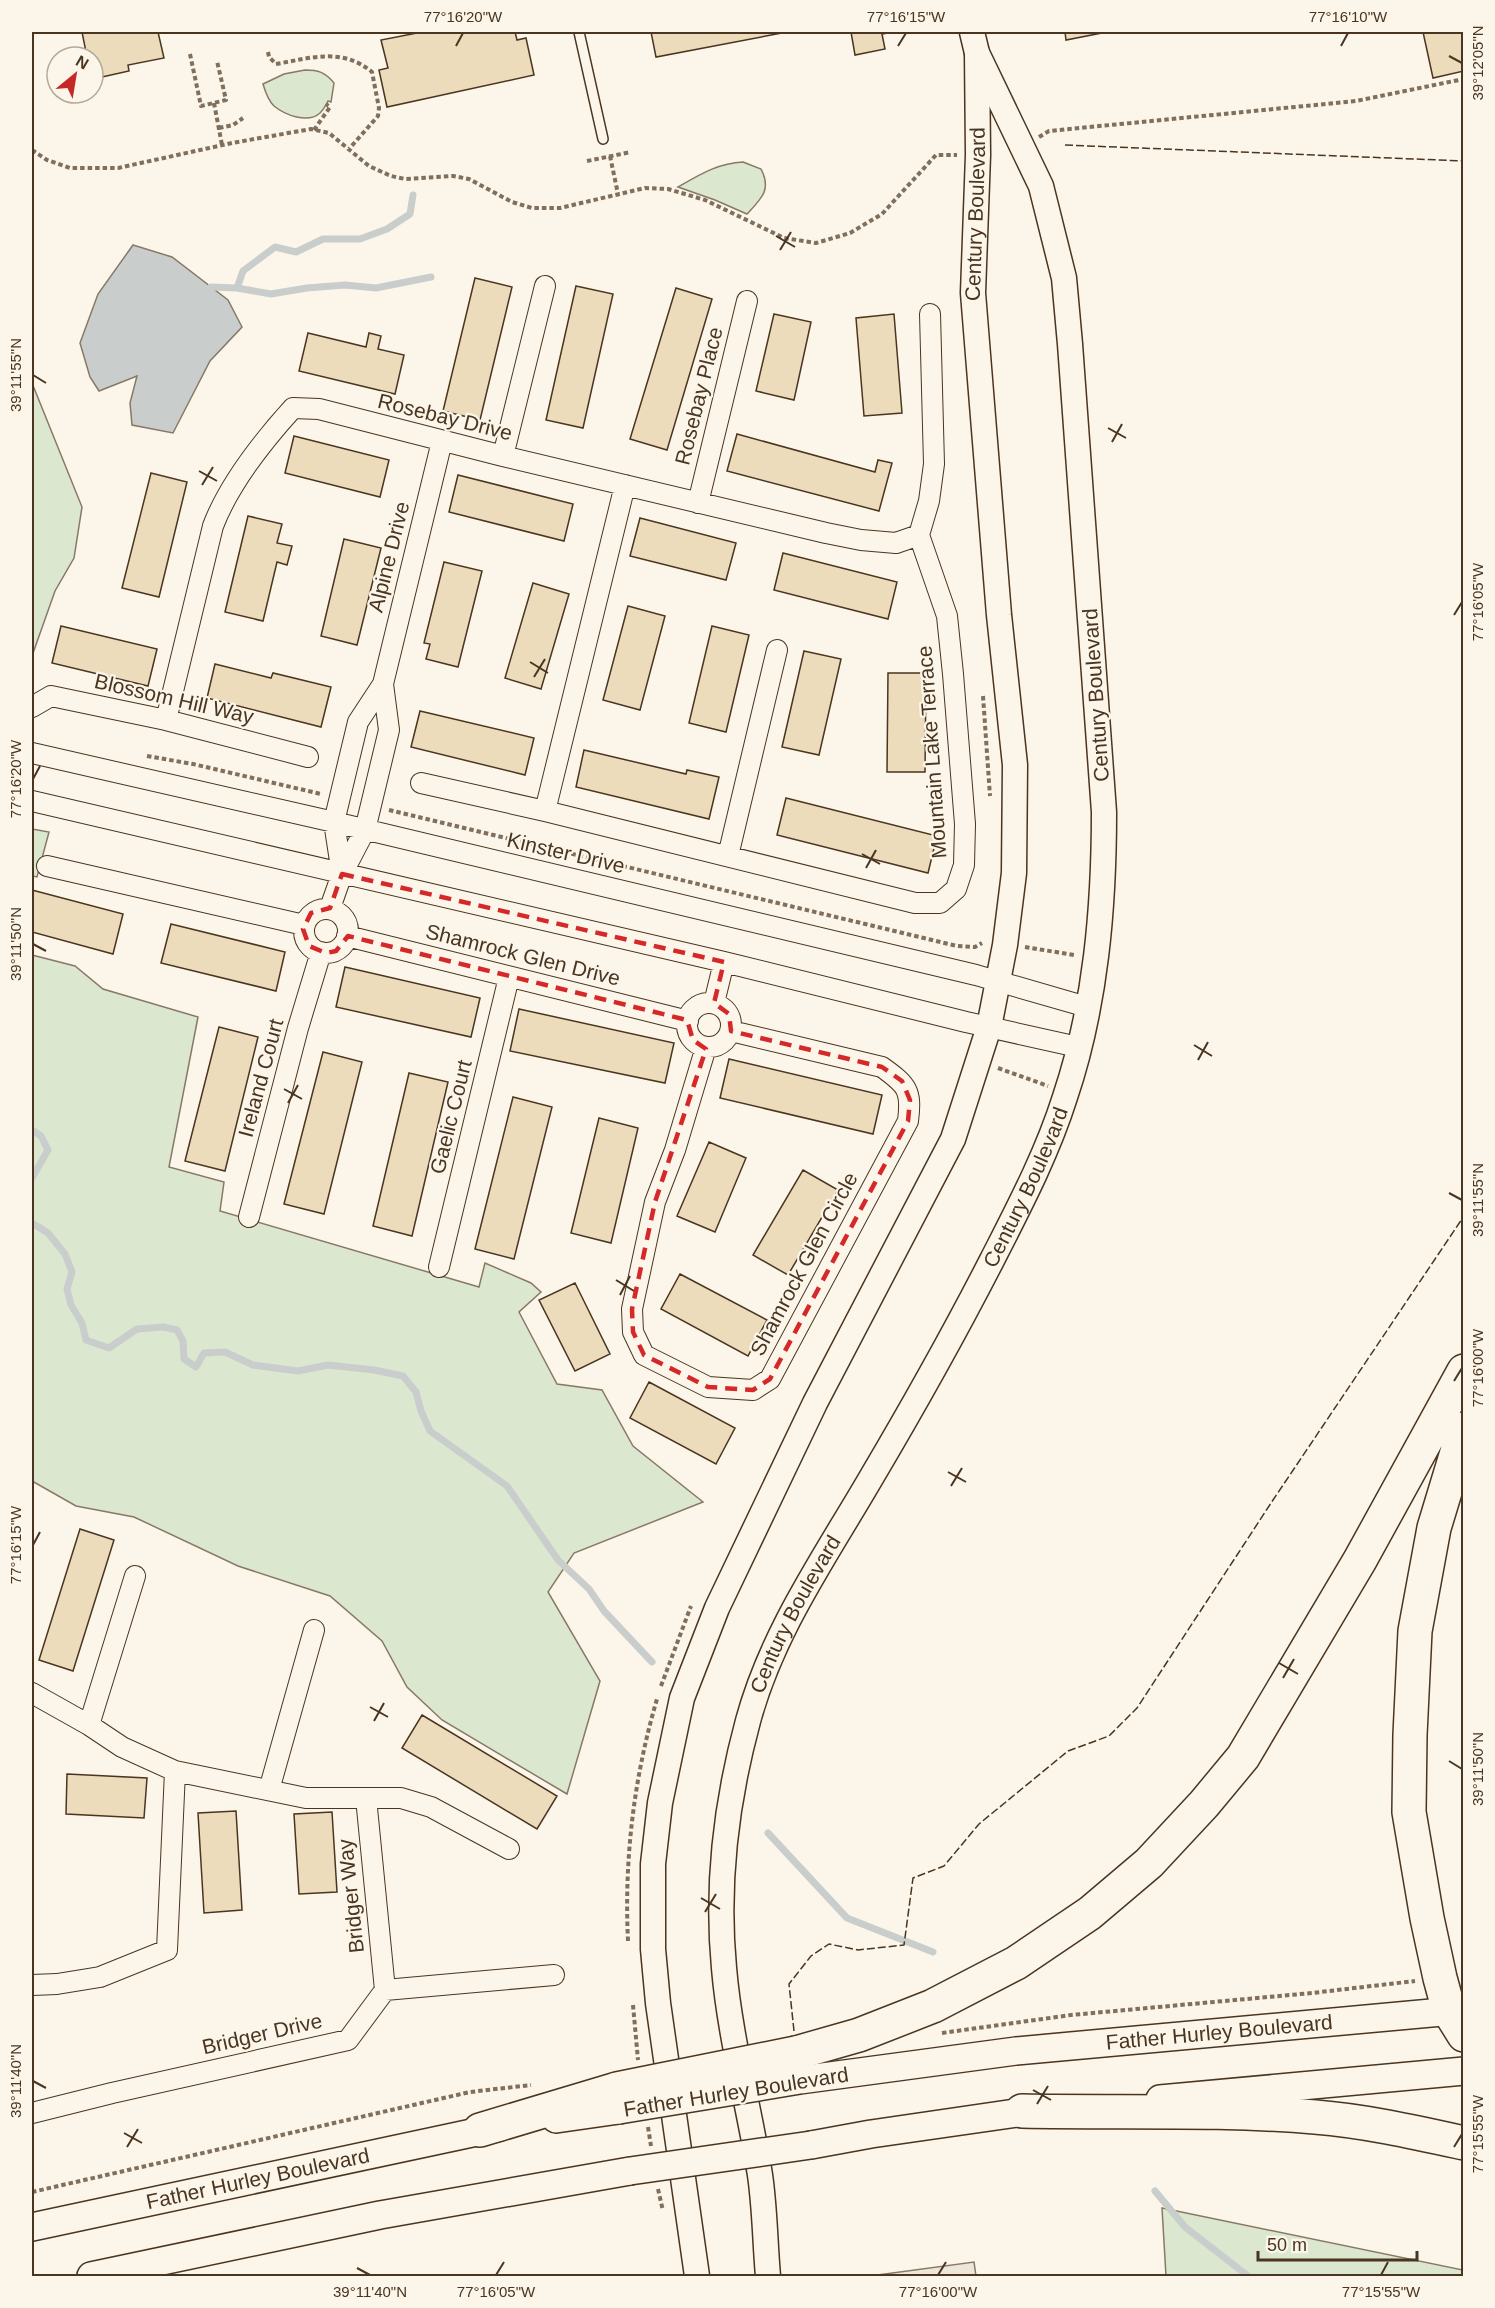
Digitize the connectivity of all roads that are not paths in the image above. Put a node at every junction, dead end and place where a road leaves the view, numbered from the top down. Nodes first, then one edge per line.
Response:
1 (579, 32) edge
2 (974, 42) edge
3 (603, 140) dead end
4 (545, 286) dead end
5 (747, 301) dead end
6 (930, 314) dead end
7 (442, 441) junction
8 (503, 456) junction
9 (625, 485) junction
10 (698, 503) junction
11 (919, 535) junction
12 (777, 650) dead end
13 (383, 684) junction
14 (32, 707) edge
15 (166, 720) junction
16 (32, 753) edge
17 (308, 757) dead end
18 (421, 783) dead end
19 (32, 801) edge
20 (545, 811) junction
21 (334, 822) junction
22 (365, 830) junction
23 (728, 855) junction
24 (47, 866) dead end
25 (342, 874) junction
26 (330, 908) junction
27 (304, 925) junction
28 (347, 936) junction
29 (321, 952) junction
30 (724, 962) junction
31 (509, 977) junction
32 (998, 981) junction
33 (714, 1003) junction
34 (1087, 1007) junction
35 (688, 1021) junction
36 (989, 1028) junction
37 (731, 1031) junction
38 (706, 1047) junction
39 (1078, 1047) junction
40 (249, 1216) dead end
41 (440, 1267) dead end
42 (1464, 1371) edge
43 (1464, 1429) edge
44 (135, 1576) dead end
45 (314, 1630) dead end
46 (32, 1694) edge
47 (89, 1725) junction
48 (175, 1771) junction
49 (270, 1790) junction
50 (366, 1798) junction
51 (509, 1849) dead end
52 (554, 1975) dead end
53 (32, 1985) edge
54 (385, 1990) junction
55 (1459, 2019) edge
56 (798, 2067) junction
57 (1464, 2071) edge
58 (1022, 2111) junction
59 (32, 2113) edge
60 (480, 2130) joint
61 (1464, 2143) edge
62 (32, 2227) edge
63 (91, 2277) edge
64 (697, 2277) edge
65 (768, 2277) edge

1 - 3 lane
2 - 32 street, Century Boulevard
2 - 34 street, Century Boulevard
4 - 8 street
5 - 10 street, Rosebay Place
6 - 11 street
7 - 8 street, Rosebay Drive
7 - 13 street, Alpine Drive
7 - 15 street, Rosebay Drive
8 - 9 street, Rosebay Drive
9 - 10 street, Rosebay Drive
9 - 20 street
10 - 11 street, Rosebay Drive
11 - 23 street, Mountain Lake Terrace
12 - 23 street
13 - 21 street, Alpine Drive
13 - 22 street, Alpine Drive
14 - 15 street, Blossom Hill Way
15 - 17 street, Blossom Hill Way
16 - 21 street, Kinster Drive
18 - 20 street, Mountain Lake Terrace
19 - 25 street
20 - 23 street, Mountain Lake Terrace
21 - 22 street, Kinster Drive
21 - 25 street, Alpine Drive
22 - 25 street, Alpine Drive
22 - 32 street, Kinster Drive
24 - 27 street
25 - 26 street
25 - 30 street
26 - 27 street
26 - 28 street
27 - 29 street
28 - 29 street
28 - 31 street, Shamrock Glen Drive
29 - 40 street, Ireland Court
30 - 33 street
30 - 36 street
31 - 35 street, Shamrock Glen Drive
31 - 41 street, Gaelic Court
32 - 34 street, Kinster Drive
32 - 36 street, Century Boulevard
33 - 35 street
33 - 37 street
34 - 39 street, Century Boulevard
35 - 38 street
36 - 39 street
36 - 64 street, Century Boulevard
37 - 38 street
37 - 38 street, Shamrock Glen Circle
39 - 65 street, Century Boulevard
42 - 56 highway
43 - 55 highway
44 - 47 street
45 - 49 street
46 - 47 street
47 - 48 street
48 - 49 street
48 - 53 street
49 - 50 street
50 - 51 street
50 - 54 street, Bridger Way
52 - 54 street
54 - 59 street, Bridger Drive
55 - 56 main road, Father Hurley Boulevard
56 - 60 highway, bridge
57 - 58 main road
58 - 61 highway
58 - 63 main road, bridge
60 - 62 main road, Father Hurley Boulevard

